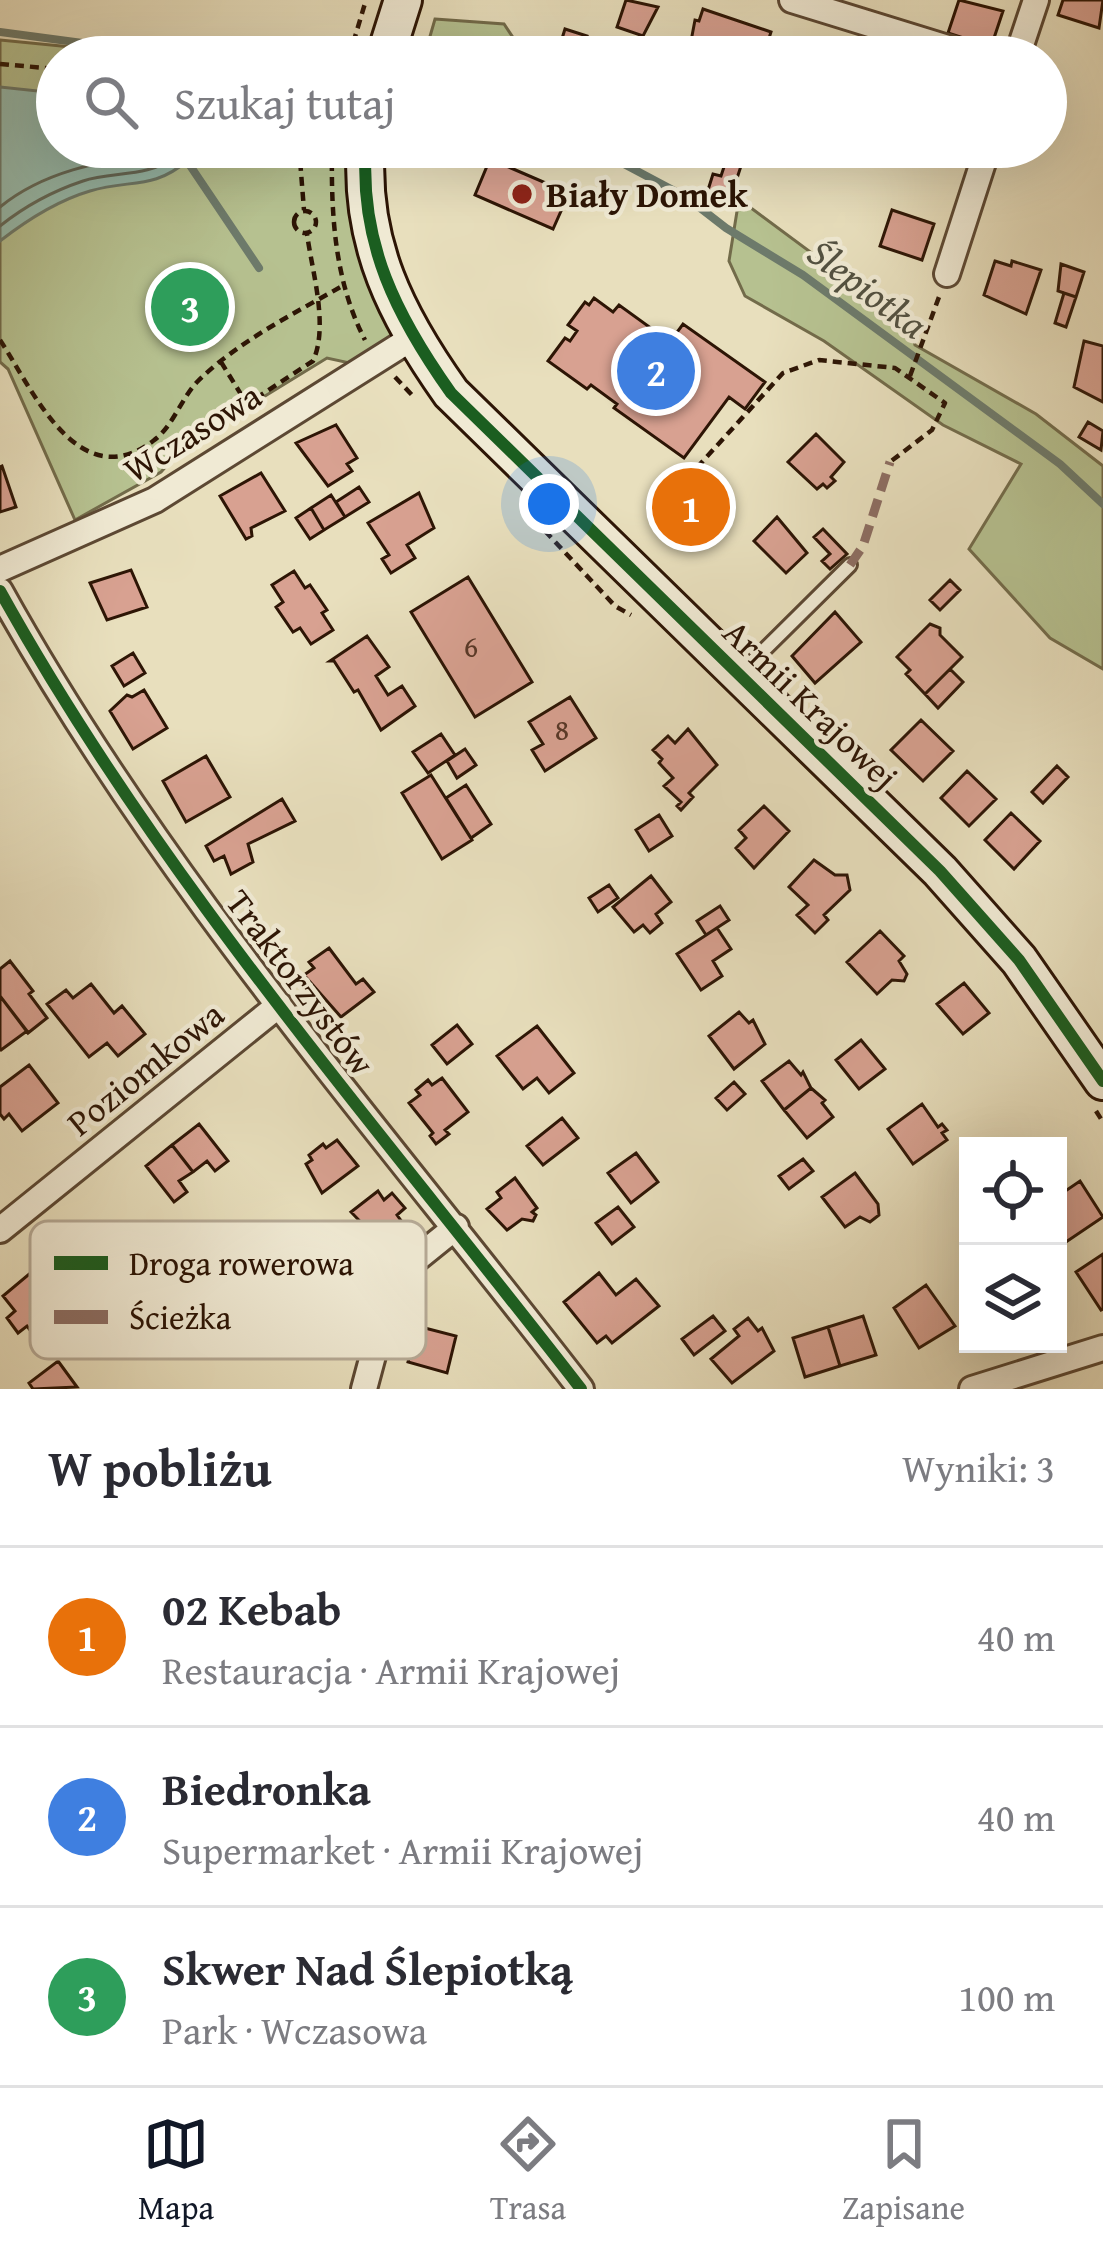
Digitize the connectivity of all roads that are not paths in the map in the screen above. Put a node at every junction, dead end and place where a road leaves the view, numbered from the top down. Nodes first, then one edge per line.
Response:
1 (792, 0) edge
2 (1036, 0) edge
3 (909, 36) edge
4 (1024, 36) edge
5 (367, 168) edge
6 (981, 168) edge
7 (946, 274) road end
8 (412, 338) junction
9 (850, 565) dead end
10 (0, 569) edge
11 (0, 591) edge
12 (739, 675) junction
13 (279, 1005) junction
14 (1103, 1081) edge
15 (456, 1227) junction
16 (0, 1230) edge
17 (426, 1251) edge
18 (1103, 1348) edge
19 (372, 1359) edge
20 (364, 1389) edge
21 (581, 1389) edge
22 (972, 1389) edge

1 - 3 street
2 - 4 street
5 - 8 street, Armii Krajowej
6 - 7 street
8 - 10 street, Wczasowa
8 - 12 street, Armii Krajowej
9 - 12 lane
11 - 13 street, Traktorzystów
12 - 14 street, Armii Krajowej
13 - 15 street, Traktorzystów
13 - 16 street, Poziomkowa
15 - 17 street
15 - 21 street, Traktorzystów
18 - 22 street
19 - 20 street

